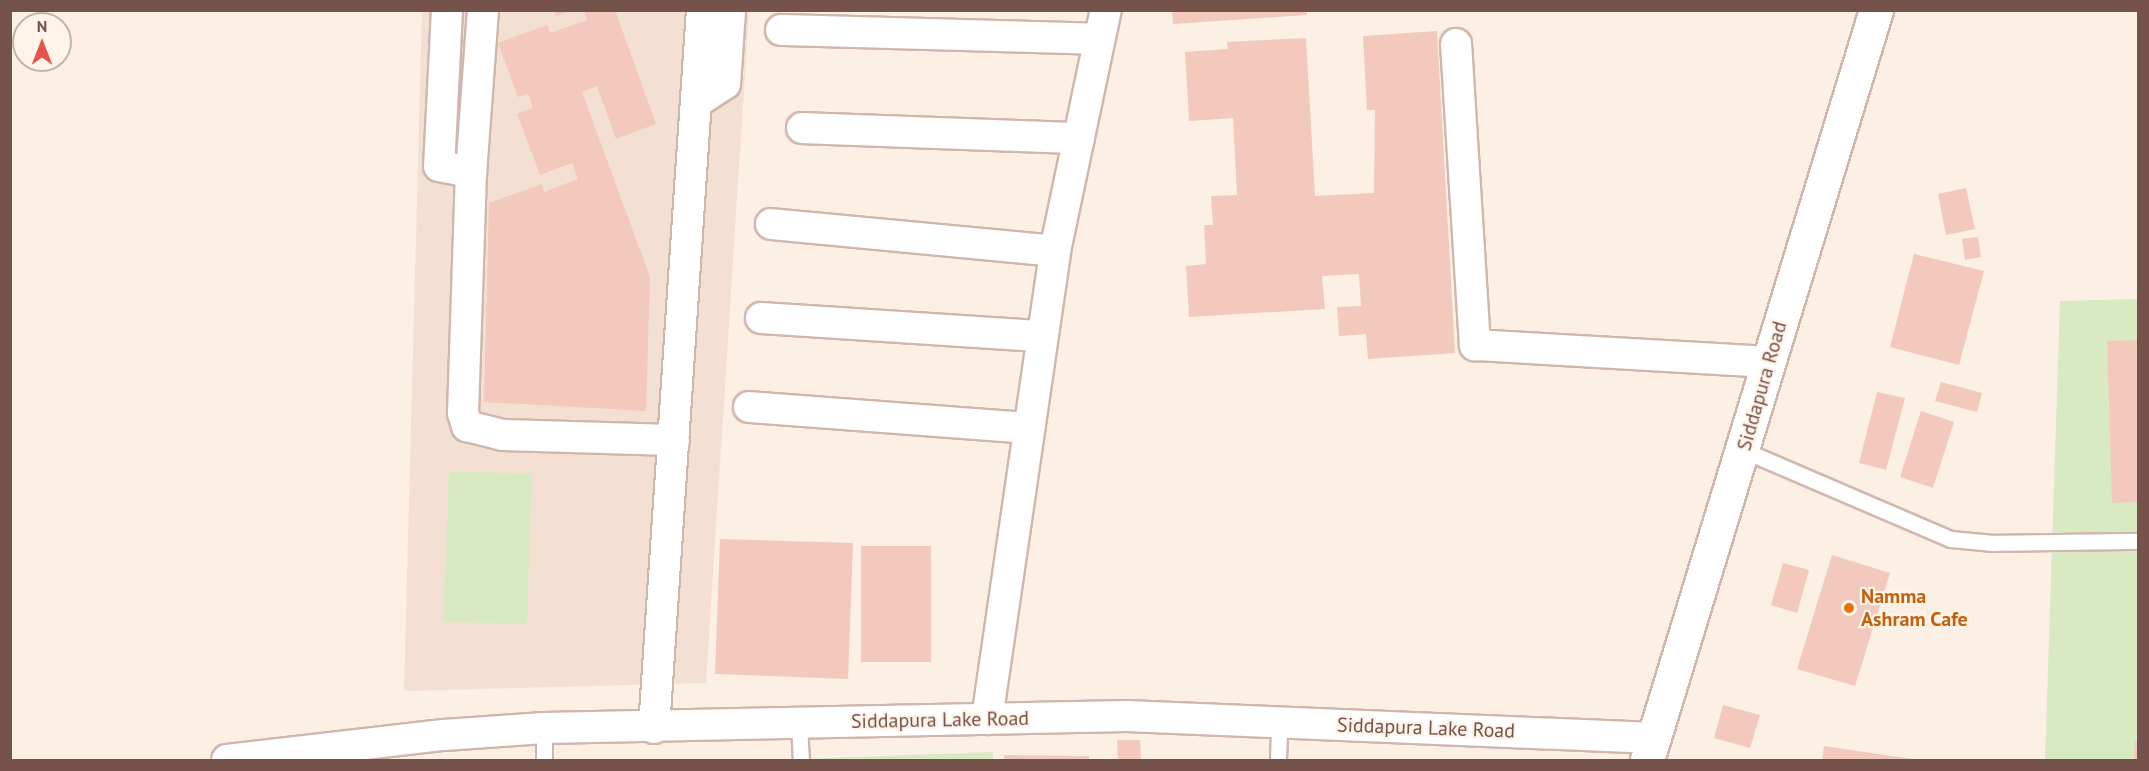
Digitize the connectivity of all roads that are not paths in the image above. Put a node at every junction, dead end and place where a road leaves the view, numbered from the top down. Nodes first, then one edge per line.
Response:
1 (447, 10) edge
2 (483, 10) edge
3 (702, 10) edge
4 (730, 10) edge
5 (1876, 10) edge
6 (1102, 25) edge
7 (781, 30) dead end
8 (1456, 44) dead end
9 (697, 102) junction
10 (802, 128) dead end
11 (1078, 138) junction
12 (471, 172) junction
13 (771, 224) dead end
14 (1055, 250) junction
15 (761, 318) dead end
16 (1042, 336) junction
17 (1768, 362) junction
18 (749, 407) dead end
19 (1028, 428) junction
20 (674, 440) junction
21 (1743, 450) junction
22 (2139, 542) edge
23 (987, 719) junction
24 (1279, 722) junction
25 (799, 724) junction
26 (544, 728) junction
27 (654, 728) junction
28 (1651, 749) edge
29 (227, 760) edge
30 (544, 760) edge
31 (801, 760) edge
32 (1278, 760) edge

1 - 12 street
2 - 12 street
3 - 9 street
4 - 9 street
5 - 17 street, Siddapura Road
6 - 7 street
6 - 11 street
8 - 17 street
9 - 20 street
10 - 11 street
11 - 14 street
12 - 20 street
13 - 14 street
14 - 16 street
15 - 16 street
16 - 19 street
17 - 21 street, Siddapura Road
18 - 19 street
19 - 23 street
20 - 27 street
21 - 22 lane
21 - 28 street, Siddapura Road
23 - 24 street, Siddapura Lake Road
23 - 25 street, Siddapura Lake Road
24 - 28 street, Siddapura Lake Road
24 - 32 lane
25 - 27 street, Siddapura Lake Road
25 - 31 lane
26 - 27 street, Siddapura Lake Road
26 - 29 street, Siddapura Lake Road
26 - 30 lane

